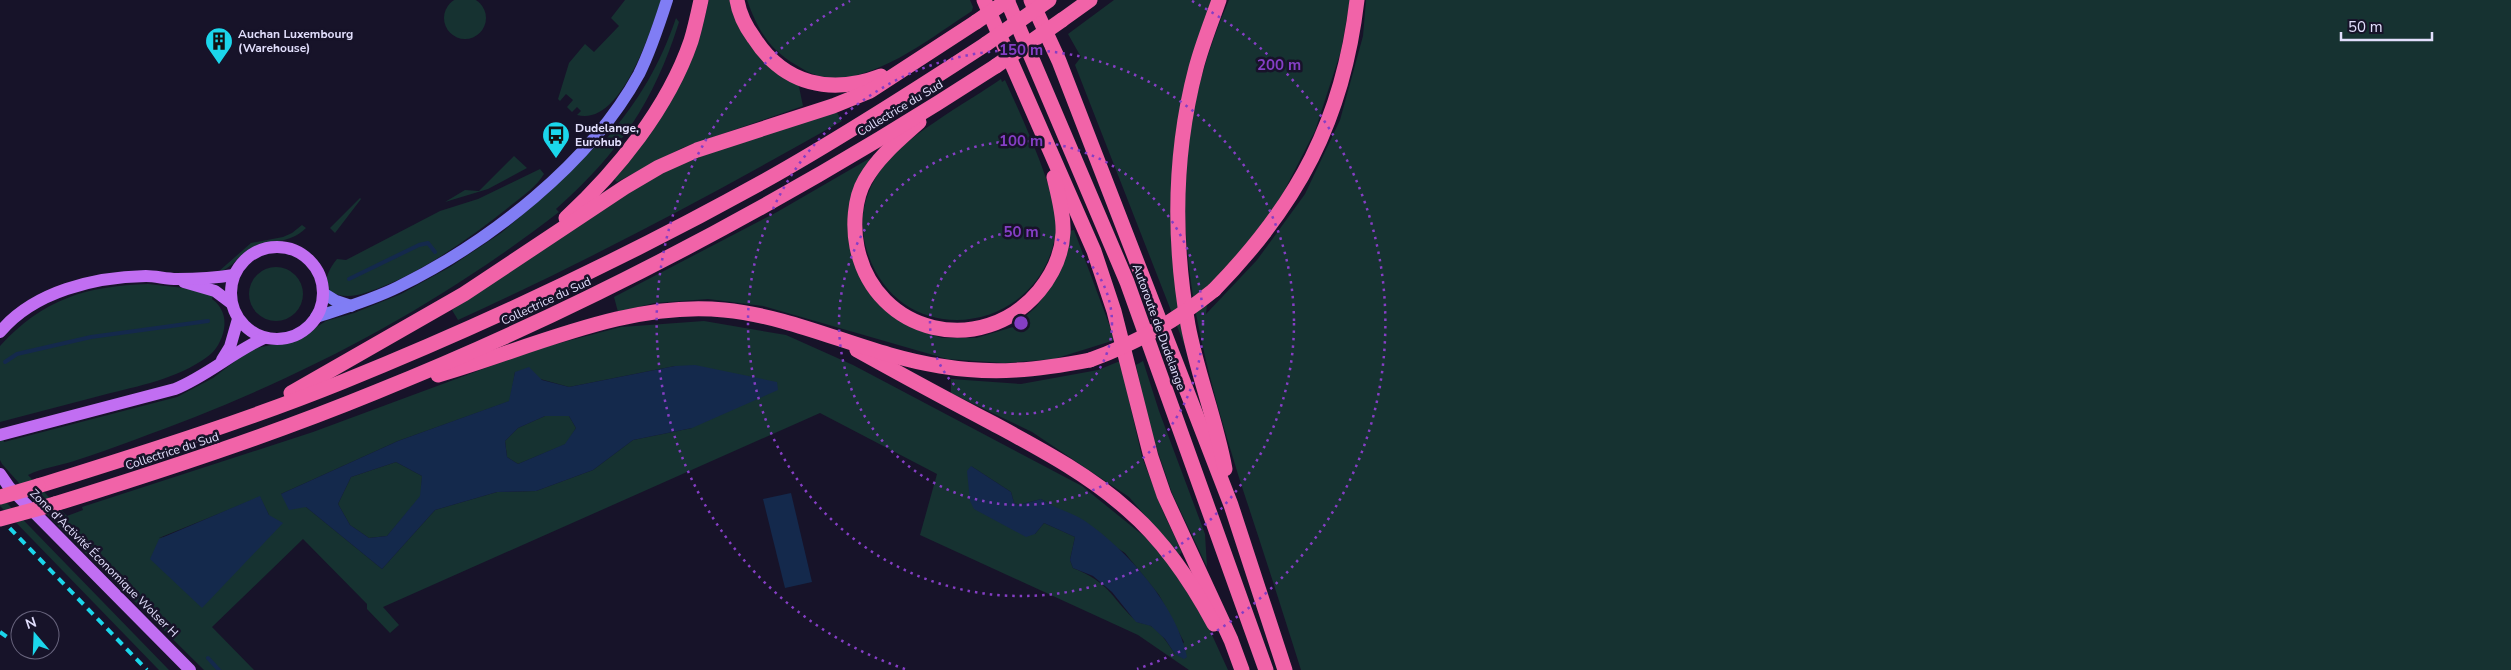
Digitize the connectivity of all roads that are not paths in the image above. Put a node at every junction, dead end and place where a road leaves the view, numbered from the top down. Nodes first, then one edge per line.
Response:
1 (667, 0) edge
2 (701, 0) edge
3 (737, 0) edge
4 (984, 0) edge
5 (1007, 0) edge
6 (1031, 0) edge
7 (1037, 0) edge
8 (1049, 0) edge
9 (1090, 0) edge
10 (1219, 0) edge
11 (1357, 0) edge
12 (1059, 61) junction
13 (911, 65) junction
14 (942, 101) junction
15 (1048, 148) junction
16 (529, 252) junction
17 (234, 275) junction
18 (175, 279) junction
19 (323, 293) junction
20 (231, 303) junction
21 (350, 306) junction
22 (316, 317) junction
23 (238, 319) junction
24 (0, 332) edge
25 (829, 335) junction
26 (264, 338) junction
27 (219, 364) junction
28 (377, 392) junction
29 (251, 415) junction
30 (1, 435) edge
31 (0, 474) edge
32 (0, 497) edge
33 (1231, 505) junction
34 (0, 519) edge
35 (190, 670) edge
36 (1237, 670) edge
37 (1242, 670) edge
38 (1266, 670) edge
39 (1285, 670) edge

1 - 21 main road
2 - 16 highway
3 - 13 highway
4 - 15 highway
5 - 13 highway, bridge
5 - 38 highway, Autoroute de Dudelange
6 - 12 highway, Autoroute de Dudelange
7 - 12 highway
8 - 29 highway, Collectrice du Sud, bridge
9 - 14 highway, Collectrice du Sud, bridge
10 - 33 highway
11 - 25 highway, bridge
12 - 33 highway, Autoroute de Dudelange
13 - 16 highway
14 - 15 highway
14 - 28 highway, Collectrice du Sud
15 - 37 highway
16 - 29 highway
17 - 18 main road
17 - 19 main road
17 - 20 main road
18 - 20 main road
18 - 24 main road
19 - 21 main road
19 - 22 main road
20 - 23 main road
21 - 22 main road
22 - 26 main road
23 - 26 main road
23 - 27 main road
25 - 28 highway
25 - 36 highway
26 - 27 main road
27 - 30 main road
28 - 34 highway, Collectrice du Sud, bridge
29 - 32 highway, Collectrice du Sud, bridge
31 - 35 main road, Zone d'Activité Économique Wolser H
33 - 39 highway, Autoroute de Dudelange

